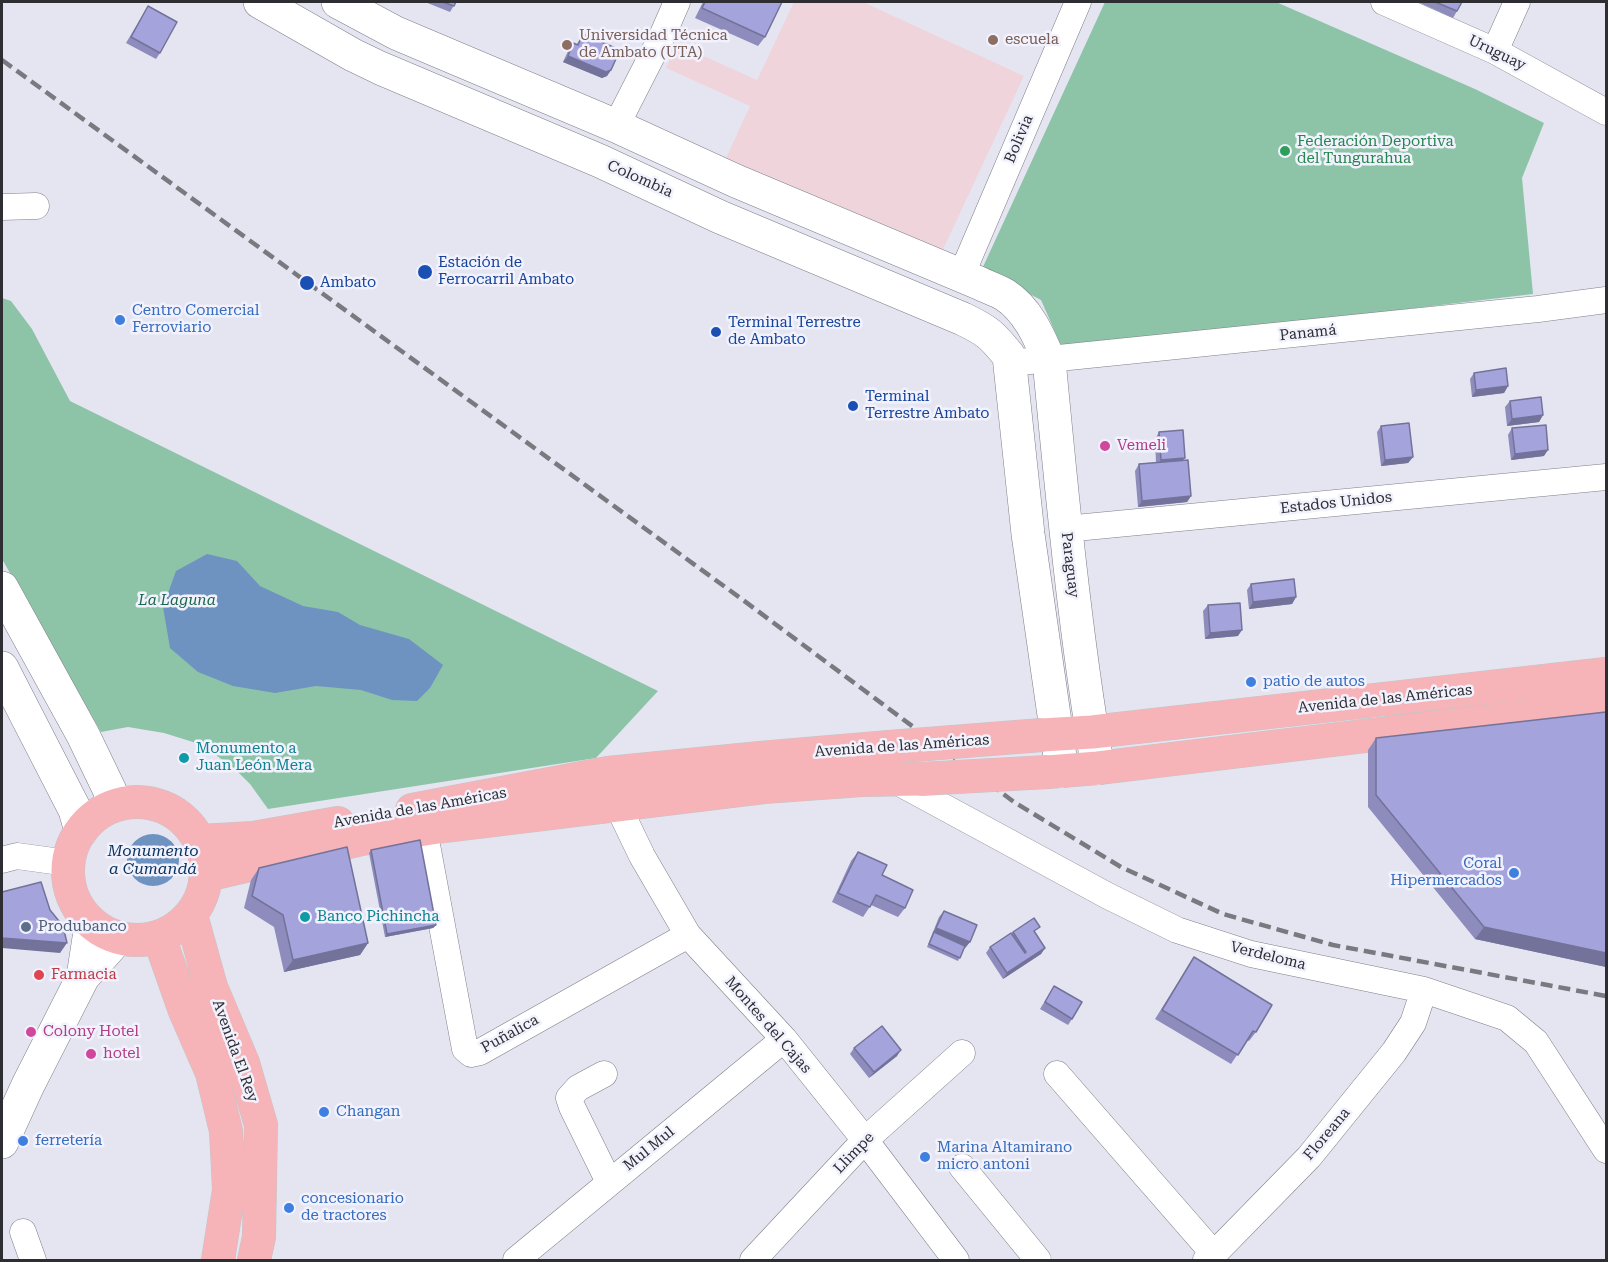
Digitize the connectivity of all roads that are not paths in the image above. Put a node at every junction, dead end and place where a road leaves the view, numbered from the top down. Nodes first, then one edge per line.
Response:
1 (260, 2) edge
2 (338, 2) edge
3 (677, 2) edge
4 (1078, 2) edge
5 (1384, 2) edge
6 (1517, 2) edge
7 (1495, 51) junction
8 (1606, 112) edge
9 (616, 126) junction
10 (36, 206) dead end
11 (2, 207) edge
12 (961, 276) junction
13 (1606, 300) edge
14 (1049, 360) junction
15 (1010, 363) junction
16 (1606, 477) edge
17 (1065, 530) junction
18 (2, 588) edge
19 (2, 668) edge
20 (1606, 674) edge
21 (1606, 707) edge
22 (1092, 732) junction
23 (1049, 735) junction
24 (1098, 768) junction
25 (1055, 771) junction
26 (608, 773) junction
27 (907, 780) junction
28 (617, 804) junction
29 (112, 806) junction
30 (424, 829) junction
31 (81, 831) junction
32 (200, 841) junction
33 (2, 860) edge
34 (68, 863) junction
35 (207, 875) junction
36 (191, 915) junction
37 (104, 932) junction
38 (688, 935) junction
39 (159, 937) junction
40 (1424, 990) junction
41 (784, 1039) junction
42 (962, 1053) dead end
43 (604, 1074) dead end
44 (1057, 1074) dead end
45 (865, 1140) junction
46 (2, 1142) edge
47 (1606, 1150) edge
48 (962, 1167) dead end
49 (609, 1182) junction
50 (23, 1232) dead end
51 (1210, 1257) edge
52 (33, 1260) edge
53 (218, 1260) edge
54 (254, 1260) edge
55 (516, 1260) edge
56 (753, 1260) edge
57 (956, 1260) edge
58 (1038, 1260) edge

1 - 15 main road, Colombia
2 - 9 main road
3 - 9 street
4 - 12 street, Bolivia
5 - 7 street, Uruguay
6 - 7 street
7 - 8 street, Uruguay
9 - 12 main road
10 - 11 street
12 - 14 main road
13 - 14 street, Panamá
14 - 15 street, Panamá
14 - 17 main road, Paraguay
15 - 23 main road
16 - 17 street, Estados Unidos
17 - 22 main road, Paraguay
18 - 29 main road
19 - 31 main road
20 - 22 main road, Avenida de las Américas
21 - 24 main road, Avenida de las Américas
22 - 23 main road, Avenida de las Américas
22 - 24 main road, Paraguay
23 - 25 main road
23 - 26 main road, Avenida de las Américas, bridge
24 - 25 main road, Avenida de las Américas
25 - 27 main road, Avenida de las Américas, bridge
26 - 28 street, Montes del Cajas
26 - 32 main road, Avenida de las Américas
27 - 28 main road, Avenida de las Américas
27 - 40 street, Verdeloma
28 - 30 main road, Avenida de las Américas
28 - 38 street, Montes del Cajas
29 - 31 main road
29 - 32 main road
30 - 35 main road, Avenida de las Américas
30 - 38 street, Puñalica
31 - 34 main road
32 - 35 main road
33 - 34 street
34 - 37 main road
35 - 36 main road
36 - 39 main road
36 - 54 main road, Avenida El Rey
37 - 39 main road
37 - 46 main road
38 - 41 street, Montes del Cajas
39 - 53 main road, Avenida El Rey
40 - 47 street, Verdeloma
40 - 51 street, Floreana
41 - 45 street, Montes del Cajas
41 - 49 street, Mul Mul
42 - 45 street, Llimpe
43 - 49 street
44 - 51 street
45 - 56 street, Llimpe
45 - 57 street, Montes del Cajas
48 - 58 street
49 - 55 street, Mul Mul
50 - 52 street

